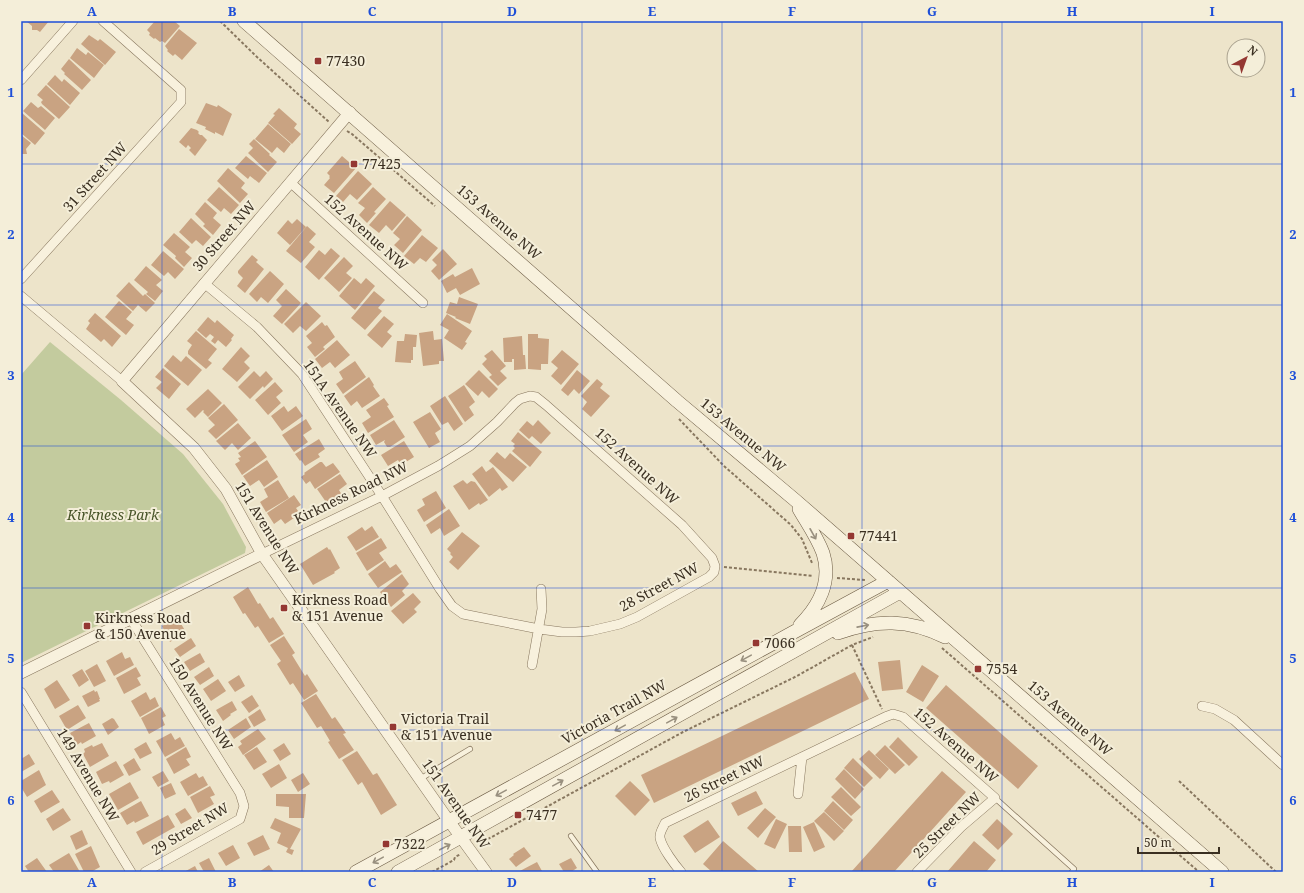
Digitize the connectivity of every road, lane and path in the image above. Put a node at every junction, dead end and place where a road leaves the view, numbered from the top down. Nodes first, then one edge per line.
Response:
1 (72, 21) edge
2 (103, 21) edge
3 (220, 21) edge
4 (244, 21) edge
5 (21, 80) edge
6 (350, 112) junction
7 (324, 119) dead end
8 (352, 134) dead end
9 (290, 182) junction
10 (438, 208) dead end
11 (21, 279) edge
12 (204, 283) junction
13 (21, 296) edge
14 (423, 303) dead end
15 (122, 381) junction
16 (530, 396) joint
17 (677, 417) dead end
18 (382, 496) junction
19 (795, 500) junction
20 (262, 554) junction
21 (813, 565) dead end
22 (715, 566) junction
23 (813, 570) dead end
24 (813, 576) junction
25 (819, 577) dead end
26 (837, 578) dead end
27 (872, 580) dead end
28 (888, 581) junction
29 (541, 589) dead end
30 (900, 592) junction
31 (457, 610) joint
32 (131, 619) junction
33 (539, 629) junction
34 (792, 633) junction
35 (876, 636) dead end
36 (852, 645) junction
37 (938, 646) dead end
38 (964, 647) junction
39 (800, 648) junction
40 (532, 665) dead end
41 (21, 674) edge
42 (21, 692) edge
43 (1202, 706) dead end
44 (897, 715) joint
45 (885, 716) junction
46 (470, 749) dead end
47 (802, 757) junction
48 (1283, 765) edge
49 (420, 779) junction
50 (1179, 781) dead end
51 (798, 794) dead end
52 (995, 798) junction
53 (244, 806) joint
54 (449, 821) junction
55 (572, 836) dead end
56 (461, 838) junction
57 (469, 849) junction
58 (131, 872) edge
59 (145, 872) edge
60 (356, 872) edge
61 (398, 872) edge
62 (432, 872) edge
63 (486, 872) edge
64 (597, 872) edge
65 (681, 872) edge
66 (918, 872) edge
67 (1072, 872) edge
68 (1199, 872) edge
69 (1222, 872) edge
70 (1276, 872) edge

1 - 5 street
2 - 11 street, 31 Street NW
3 - 7 path
4 - 6 main road, 153 Avenue NW
6 - 9 street, 30 Street NW
6 - 19 main road, 153 Avenue NW
8 - 10 path
9 - 12 street, 30 Street NW
9 - 14 street, 152 Avenue NW
12 - 15 street, 30 Street NW
12 - 18 street, 151A Avenue NW
13 - 15 street, 151 Avenue NW
15 - 20 street, 151 Avenue NW
16 - 18 street, Kirkness Road NW
16 - 22 street, 152 Avenue NW
17 - 21 path
18 - 20 street, Kirkness Road NW
18 - 31 street, 151A Avenue NW
19 - 28 main road, 153 Avenue NW
19 -> 34 main road
20 - 32 street, Kirkness Road NW
20 - 49 street, 151 Avenue NW
22 - 24 path
22 - 33 street, 28 Street NW
23 - 24 path
24 - 25 path
26 - 27 path
28 - 30 main road, 153 Avenue NW
28 - 34 main road, Victoria Trail NW
29 - 33 street
30 - 38 main road, 153 Avenue NW
30 - 39 main road
31 - 33 street, 28 Street NW
32 - 41 street, Kirkness Road NW
32 - 53 street, 150 Avenue NW
33 - 40 street
34 -> 54 main road, Victoria Trail NW
35 - 36 path
36 - 45 path
36 - 57 path
37 - 68 path
39 -> 38 main road
38 - 69 main road, 153 Avenue NW
56 -> 39 main road
42 - 58 street, 149 Avenue NW
43 - 48 street
44 - 45 street, 26 Street NW
44 - 52 street, 152 Avenue NW
45 - 47 street, 26 Street NW
46 - 49 lane
47 - 51 street
47 - 65 street, 26 Street NW
49 - 54 street, 151 Avenue NW
50 - 70 path
52 - 66 street, 25 Street NW
52 - 67 lane
53 - 59 street, 29 Street NW
54 - 56 street, 151 Avenue NW
54 -> 60 main road, Victoria Trail NW
55 - 64 lane
56 - 57 street, 151 Avenue NW
61 -> 56 main road
57 - 62 path
57 - 63 street, 151 Avenue NW

